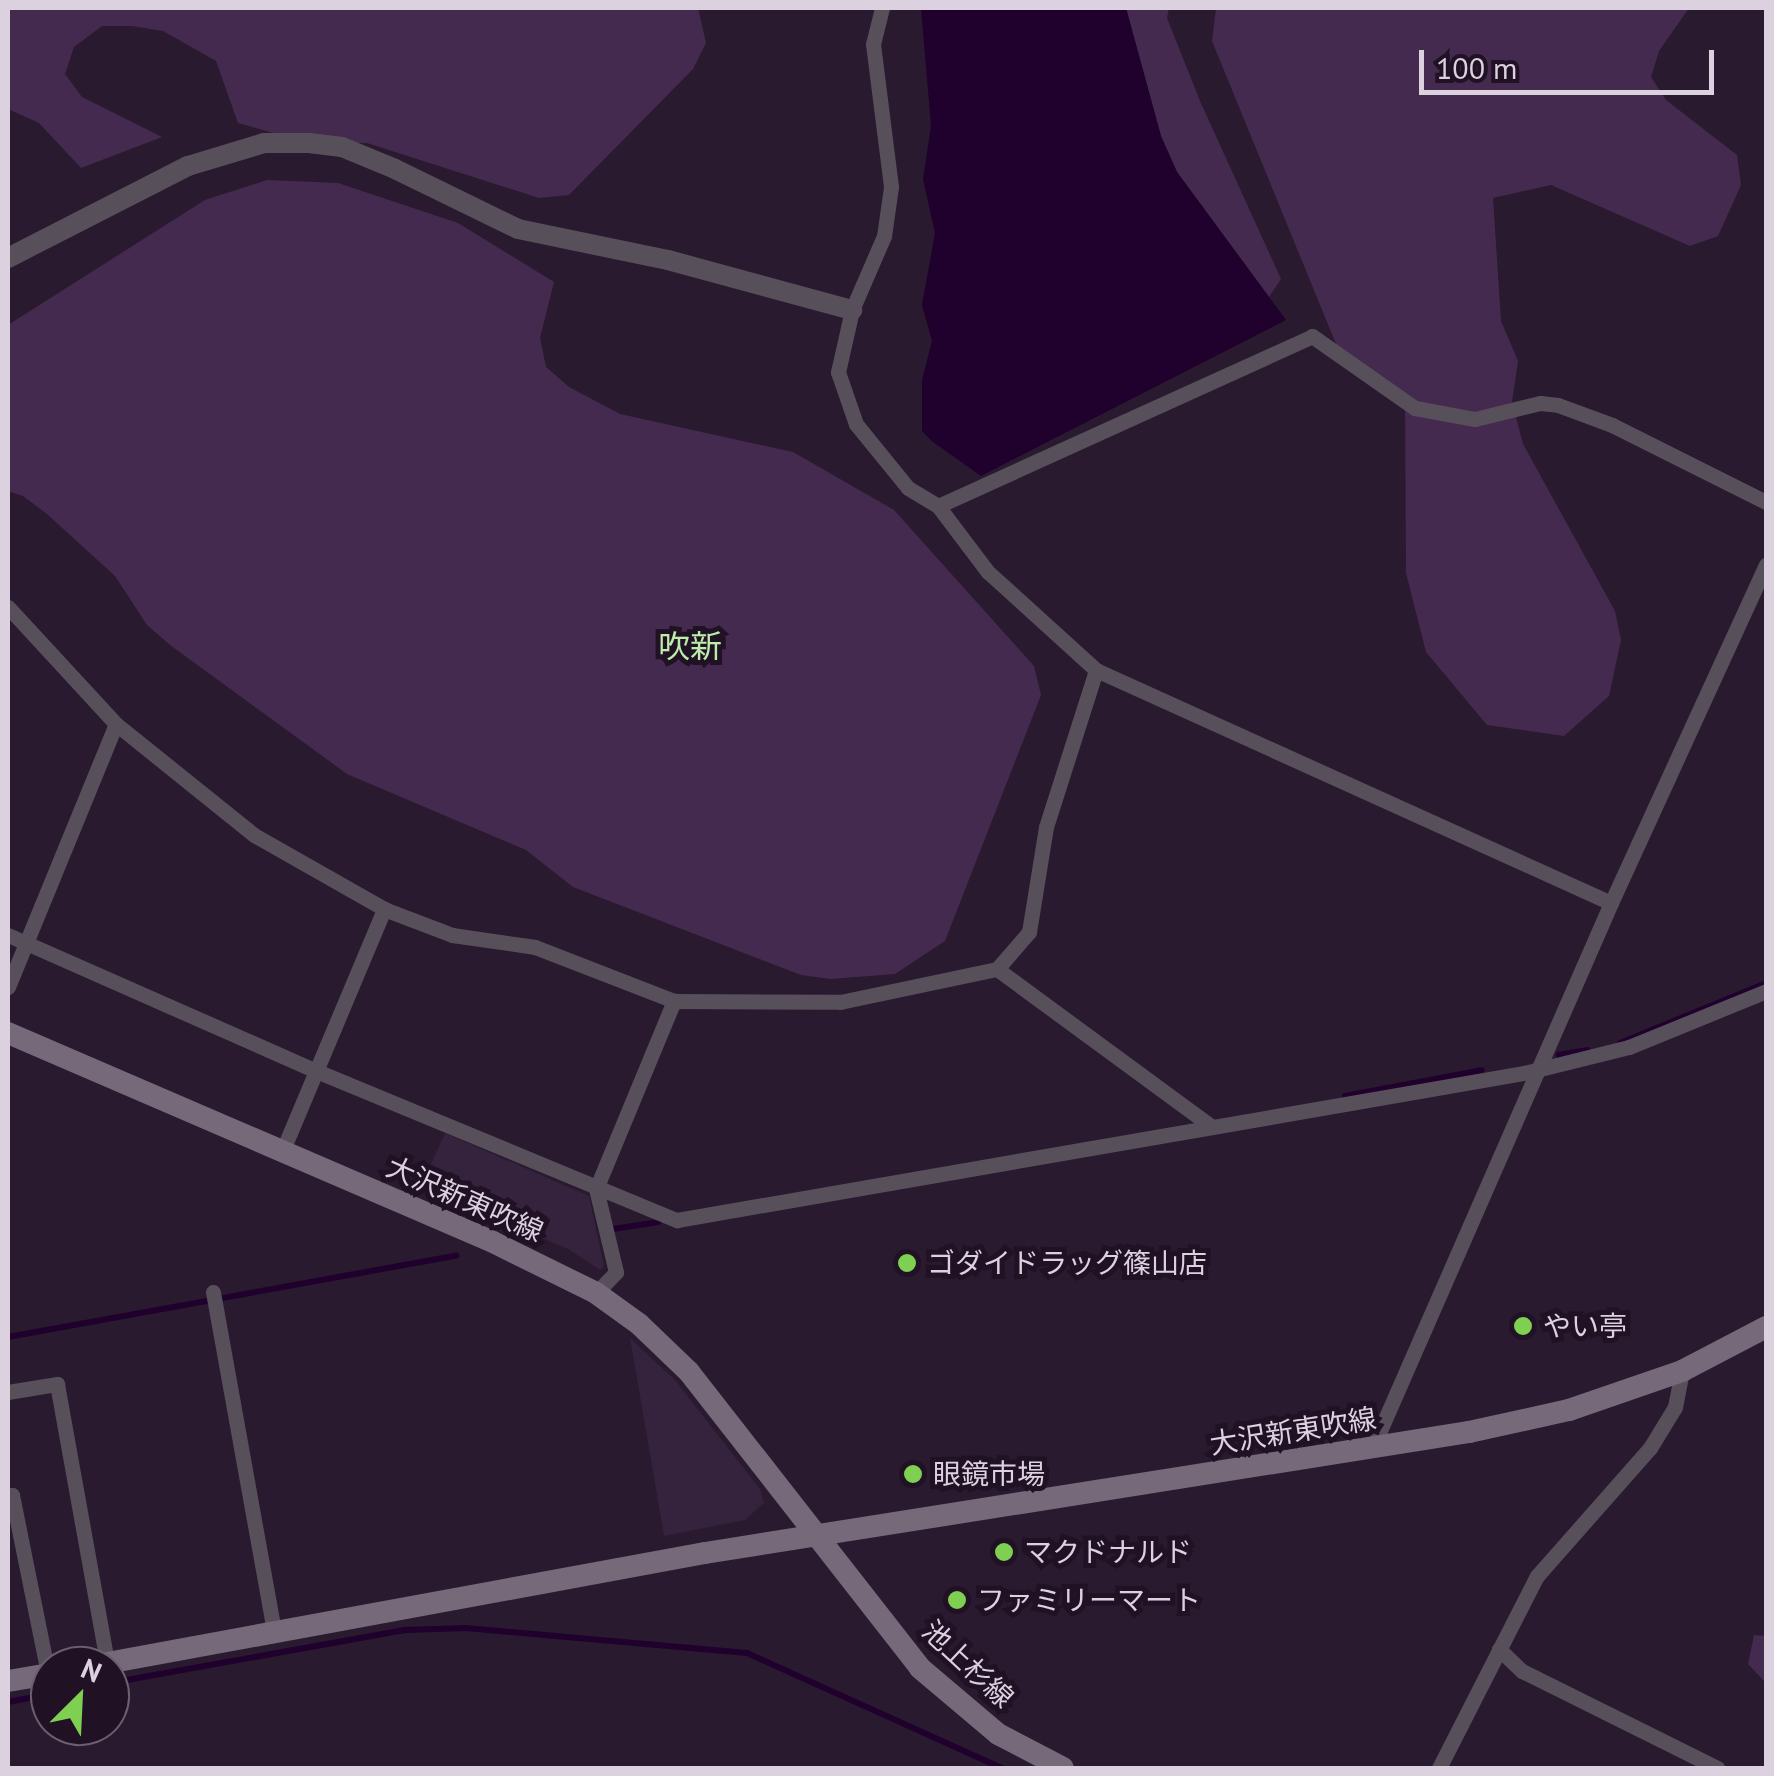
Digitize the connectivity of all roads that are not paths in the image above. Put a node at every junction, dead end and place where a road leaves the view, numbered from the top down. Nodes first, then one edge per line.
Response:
1 (882, 8) edge
2 (8, 258) edge
3 (852, 310) junction
4 (1766, 502) edge
5 (938, 506) junction
6 (1766, 566) edge
7 (8, 608) edge
8 (1096, 670) junction
9 (116, 724) junction
10 (1611, 903) junction
11 (384, 910) junction
12 (8, 934) edge
13 (26, 942) junction
14 (997, 969) junction
15 (8, 987) edge
16 (1766, 991) edge
17 (674, 1001) junction
18 (8, 1033) edge
19 (1541, 1067) junction
20 (314, 1070) junction
21 (1212, 1127) junction
22 (282, 1152) junction
23 (596, 1189) junction
24 (214, 1292) dead end
25 (596, 1293) junction
26 (1766, 1327) edge
27 (1682, 1372) junction
28 (8, 1392) edge
29 (1372, 1449) junction
30 (8, 1496) edge
31 (812, 1536) junction
32 (274, 1630) junction
33 (43, 1646) edge
34 (96, 1646) edge
35 (1499, 1649) junction
36 (130, 1659) edge
37 (1063, 1768) edge
38 (1439, 1768) edge
39 (1716, 1768) edge

1 - 3 street
2 - 3 street
3 - 5 street
4 - 5 street
5 - 8 street
6 - 10 street
7 - 9 street
8 - 10 street
8 - 14 street
9 - 11 street
9 - 13 street
10 - 19 street
11 - 17 street
11 - 20 street
12 - 13 street
13 - 15 street
13 - 20 street
14 - 17 street
14 - 21 street
16 - 19 street
17 - 23 street
18 - 22 main road, 大沢新東吹線
19 - 21 street
19 - 29 street
20 - 22 street
20 - 23 street
21 - 23 street
22 - 25 main road, 大沢新東吹線
23 - 25 street
24 - 32 street
25 - 31 main road, 大沢新東吹線
26 - 27 main road, 大沢新東吹線
27 - 29 main road, 大沢新東吹線
27 - 35 street
28 - 34 street
29 - 31 main road, 大沢新東吹線
30 - 33 street
31 - 32 main road, 大沢新東吹線
31 - 37 main road, 池上杉線
32 - 36 main road, 大沢新東吹線
35 - 38 street
35 - 39 street

